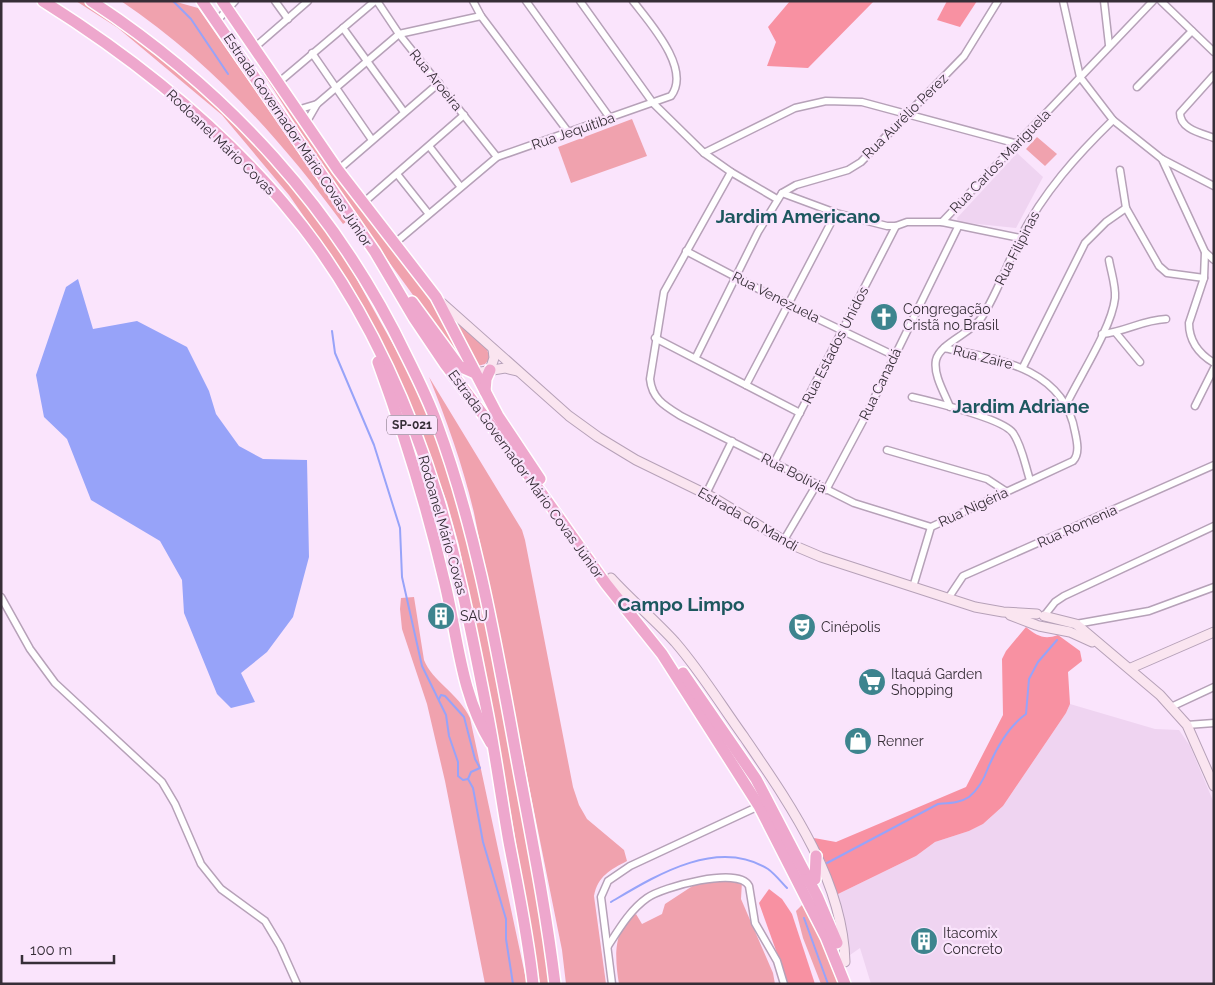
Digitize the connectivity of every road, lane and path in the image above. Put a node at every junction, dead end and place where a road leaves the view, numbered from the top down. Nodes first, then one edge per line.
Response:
1 (43, 1) edge
2 (91, 1) edge
3 (202, 1) edge
4 (275, 1) edge
5 (308, 1) edge
6 (376, 1) edge
7 (473, 1) edge
8 (526, 1) edge
9 (580, 1) edge
10 (633, 1) edge
11 (998, 1) edge
12 (1063, 1) edge
13 (1104, 1) edge
14 (1153, 1) edge
15 (1161, 1) edge
16 (228, 4) edge
17 (481, 16) junction
18 (288, 19) junction
19 (216, 22) junction
20 (343, 28) junction
21 (1192, 31) junction
22 (399, 34) junction
23 (1110, 45) junction
24 (254, 48) junction
25 (1214, 52) edge
26 (312, 53) junction
27 (366, 61) junction
28 (1214, 75) edge
29 (1080, 77) junction
30 (278, 83) junction
31 (439, 83) junction
32 (1137, 87) dead end
33 (334, 88) junction
34 (653, 103) junction
35 (316, 104) junction
36 (297, 110) junction
37 (404, 112) junction
38 (909, 114) junction
39 (464, 115) junction
40 (610, 118) junction
41 (1113, 120) junction
42 (306, 123) junction
43 (569, 133) junction
44 (1214, 138) edge
45 (372, 140) junction
46 (1018, 144) junction
47 (429, 146) junction
48 (704, 153) junction
49 (497, 157) junction
50 (1162, 160) junction
51 (338, 170) junction
52 (1120, 170) dead end
53 (731, 172) junction
54 (397, 174) junction
55 (460, 186) junction
56 (1214, 186) edge
57 (782, 193) junction
58 (777, 199) junction
59 (363, 203) junction
60 (1126, 208) junction
61 (428, 213) junction
62 (836, 213) junction
63 (942, 222) junction
64 (896, 226) junction
65 (958, 227) junction
66 (1020, 238) junction
67 (395, 243) junction
68 (686, 251) junction
69 (375, 252) junction
70 (1205, 252) junction
71 (1109, 260) dead end
72 (1214, 260) edge
73 (735, 277) junction
74 (1204, 278) junction
75 (436, 297) junction
76 (789, 305) junction
77 (361, 316) junction
78 (1166, 319) dead end
79 (842, 331) junction
80 (1116, 333) junction
81 (1102, 334) junction
82 (655, 338) junction
83 (944, 348) junction
84 (493, 349) junction
85 (893, 355) junction
86 (696, 357) junction
87 (1140, 362) dead end
88 (1214, 363) edge
89 (1022, 367) junction
90 (1214, 368) edge
91 (490, 370) junction
92 (520, 372) junction
93 (476, 373) junction
94 (746, 384) junction
95 (484, 391) junction
96 (912, 397) dead end
97 (1067, 403) junction
98 (1195, 406) dead end
99 (950, 407) junction
100 (800, 413) junction
101 (732, 441) junction
102 (887, 450) dead end
103 (774, 463) junction
104 (1213, 466) edge
105 (1030, 480) junction
106 (818, 486) junction
107 (826, 490) junction
108 (1007, 492) junction
109 (706, 494) junction
110 (931, 526) junction
111 (1214, 526) edge
112 (784, 540) junction
113 (611, 578) junction
114 (913, 586) junction
115 (1214, 587) edge
116 (1, 597) edge
117 (949, 597) junction
118 (1004, 612) junction
119 (1040, 615) junction
120 (1076, 624) junction
121 (1038, 625) junction
122 (1214, 632) edge
123 (1110, 651) junction
124 (1131, 668) junction
125 (1214, 686) edge
126 (1171, 707) junction
127 (1214, 723) edge
128 (1186, 726) junction
129 (495, 750) junction
130 (1214, 786) edge
131 (759, 806) junction
132 (816, 856) junction
133 (793, 871) junction
134 (809, 881) junction
135 (608, 946) junction
136 (845, 962) junction
137 (296, 984) edge
138 (533, 984) edge
139 (556, 984) edge
140 (612, 984) edge
141 (784, 984) edge
142 (844, 984) edge
143 (852, 984) edge

1 - 77 highway, Rodoanel Mário Covas / SP-021
2 - 139 highway, Rodoanel Mário Covas / SP-021
3 - 19 highway, Estrada Governador Mário Covas Júnior
4 - 18 street
5 - 18 street
6 - 20 street
6 - 22 street, Rua Aroeira
7 - 17 street
8 - 40 street
9 - 34 street
10 - 34 street, Rua Jequitiba
11 - 38 street, Rua Aurélio Perez
12 - 29 street
13 - 23 street
14 - 23 street, Rua Carlos Mariguela
15 - 21 street
16 - 19 street
16 - 24 highway, Estrada Governador Mário Covas Júnior
17 - 22 street
17 - 43 street
18 - 24 street
19 - 69 highway, Estrada Governador Mário Covas Júnior
20 - 26 street
20 - 27 street
21 - 25 street
21 - 32 street
22 - 27 street
22 - 31 street, Rua Aroeira
23 - 29 street, Rua Carlos Mariguela
24 - 30 highway, Estrada Governador Mário Covas Júnior
26 - 30 street
26 - 33 street
27 - 33 street
27 - 37 street
28 - 44 street
29 - 41 street
29 - 46 street, Rua Carlos Mariguela
30 - 36 highway, Estrada Governador Mário Covas Júnior
31 - 37 street
31 - 39 street, Rua Aroeira
33 - 35 street
33 - 45 street
34 - 40 street, Rua Jequitiba
34 - 48 street
35 - 36 street
35 - 42 street
36 - 42 highway, Estrada Governador Mário Covas Júnior
37 - 45 street
38 - 46 street
38 - 48 street
38 - 57 street, Rua Aurélio Perez
39 - 47 street
39 - 49 street, Rua Aroeira
40 - 43 street, Rua Jequitiba
41 - 50 street
41 - 66 street, Rua Filipinas
42 - 51 highway, Estrada Governador Mário Covas Júnior
43 - 49 street, Rua Jequitiba
45 - 51 street
46 - 63 street, Rua Carlos Mariguela
47 - 54 street
47 - 55 street
48 - 53 street
49 - 55 street, Rua Jequitiba
50 - 56 street
50 - 70 street
51 - 59 highway, Estrada Governador Mário Covas Júnior
52 - 60 street
53 - 58 street
53 - 68 street
54 - 59 street
54 - 61 street
55 - 61 street, Rua Jequitiba
57 - 58 street
57 - 62 street, Rua Carlos Mariguela
58 - 73 street
59 - 67 highway, Estrada Governador Mário Covas Júnior
60 - 74 street
60 - 89 street
61 - 67 street, Rua Jequitiba
62 - 64 street, Rua Carlos Mariguela
62 - 76 street
63 - 64 street, Rua Carlos Mariguela
63 - 65 street
64 - 79 street, Rua Estados Unidos
65 - 66 street
65 - 85 street, Rua Canadá
66 - 83 street, Rua Filipinas
67 - 75 highway, Estrada Governador Mário Covas Júnior
68 - 73 street, Rua Venezuela
68 - 82 street
69 - 93 highway
69 - 131 highway, Estrada Governador Mário Covas Júnior
70 - 72 street
70 - 74 street
71 - 81 street
73 - 76 street, Rua Venezuela
73 - 86 street
74 - 88 street
75 - 84 main road, Estrada do Mandi
75 - 93 highway, Estrada Governador Mário Covas Júnior
76 - 79 street, Rua Venezuela
76 - 94 street
77 - 129 highway
77 - 129 highway, Rodoanel Mário Covas / SP-021
78 - 80 street
79 - 85 street, Rua Venezuela
79 - 100 street, Rua Estados Unidos
80 - 81 street
80 - 87 street
81 - 97 street
82 - 86 street
82 - 101 street, Rua Bolívia
83 - 89 street, Rua Zaire
83 - 99 street
84 - 91 main road
84 - 92 main road, Estrada do Mandi
85 - 107 street, Rua Canadá
86 - 94 street
89 - 97 street, Rua Zaire
90 - 98 street
91 - 92 main road
91 - 93 main road
91 - 95 highway
92 - 109 main road, Estrada do Mandi
93 - 95 highway, Estrada Governador Mário Covas Júnior
94 - 100 street
95 - 113 highway, Estrada Governador Mário Covas Júnior
96 - 99 street
97 - 105 street, Rua Nigéria
99 - 105 street
100 - 103 street, Rua Estados Unidos
101 - 103 street, Rua Bolívia
101 - 109 street
102 - 108 street
103 - 106 street, Rua Bolívia
104 - 117 street, Rua Romenia
105 - 108 street, Rua Nigéria
106 - 107 street, Rua Bolívia
106 - 112 street
107 - 110 street, Rua Bolívia
108 - 110 street, Rua Nigéria
109 - 112 main road, Estrada do Mandi
110 - 114 street, Rua Nigéria
111 - 119 street
112 - 114 main road, Estrada do Mandi
113 - 132 main road
113 - 134 highway, Estrada Governador Mário Covas Júnior
114 - 117 main road, Estrada do Mandi
115 - 120 street
116 - 137 street
117 - 118 main road, Estrada do Mandi
118 - 119 main road, Estrada do Mandi
118 - 121 main road, Estrada do Mandi
119 - 120 main road, Estrada do Mandi
119 - 121 main road
120 - 123 main road, Estrada do Mandi
121 - 123 main road, Estrada do Mandi
122 - 124 main road
123 - 124 main road, Estrada do Mandi
124 - 126 main road, Estrada do Mandi
125 - 126 street
126 - 128 main road, Estrada do Mandi
127 - 128 street
128 - 130 main road, Estrada do Mandi
129 - 138 highway, Rodoanel Mário Covas / SP-021
131 - 133 highway, Estrada Governador Mário Covas Júnior
131 - 135 street
132 - 134 highway
132 - 136 main road
133 - 134 highway
133 - 142 highway, Estrada Governador Mário Covas Júnior
134 - 136 highway, Estrada Governador Mário Covas Júnior
135 - 140 street
135 - 141 street
136 - 143 highway, Estrada Governador Mário Covas Júnior

